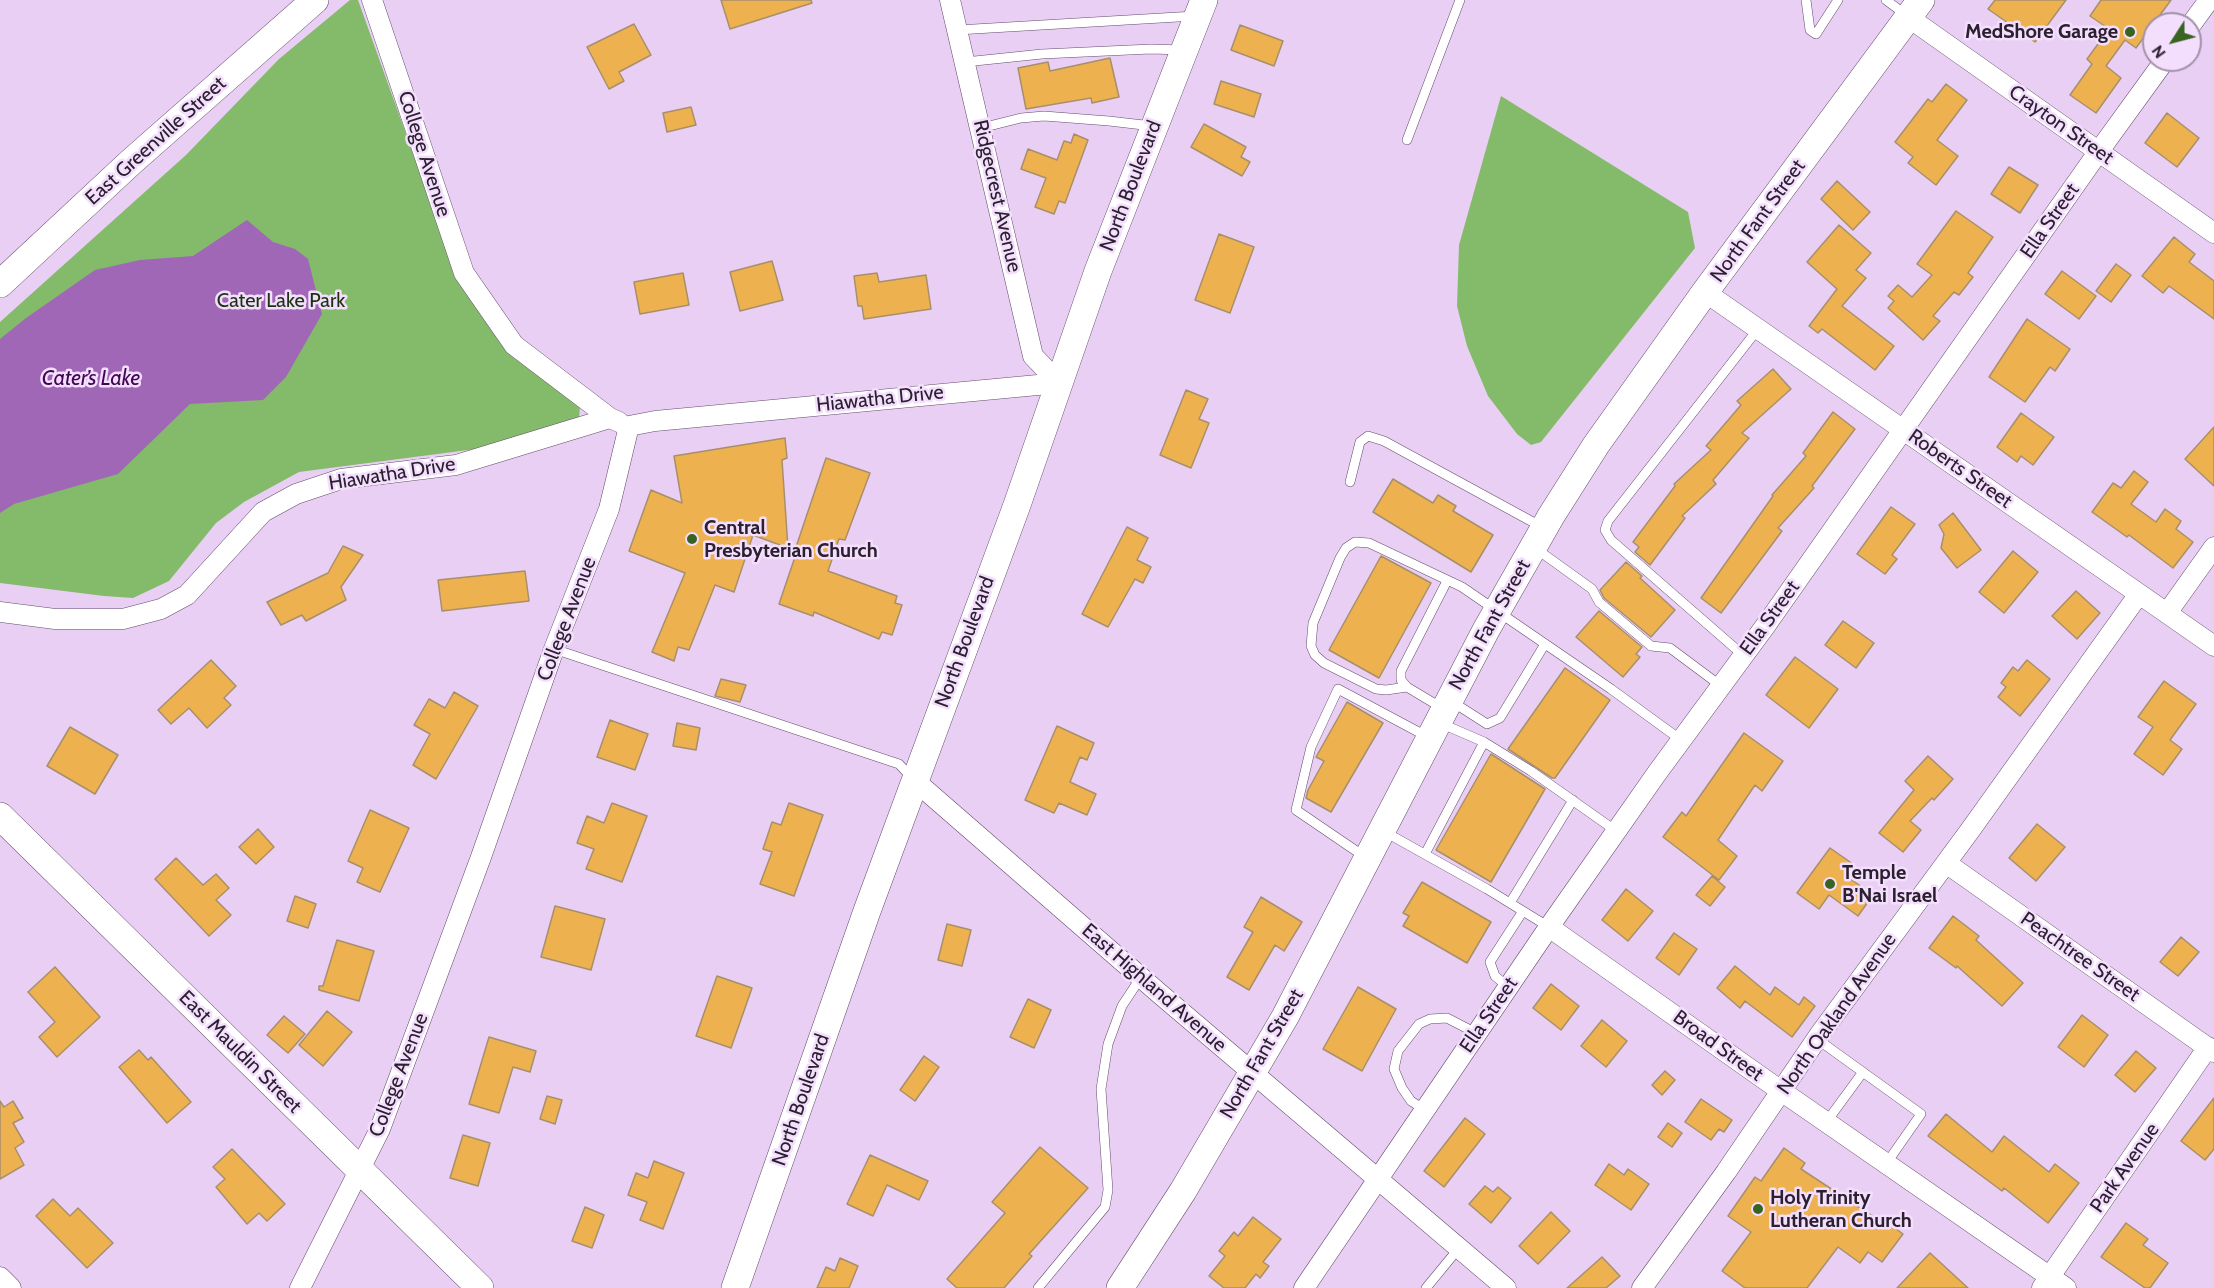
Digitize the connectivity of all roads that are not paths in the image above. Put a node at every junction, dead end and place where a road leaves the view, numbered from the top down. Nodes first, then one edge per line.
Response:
1 (315, 0) edge
2 (372, 0) edge
3 (950, 0) edge
4 (1460, 0) edge
5 (1806, 0) edge
6 (1838, 0) edge
7 (1886, 0) edge
8 (1201, 8) edge
9 (1915, 8) edge
10 (957, 30) junction
11 (1184, 50) junction
12 (965, 62) junction
13 (2156, 72) edge
14 (1155, 127) junction
15 (981, 128) junction
16 (1407, 140) dead end
17 (2099, 152) junction
18 (2214, 233) edge
19 (0, 284) edge
20 (1706, 292) junction
21 (1758, 329) junction
22 (1059, 383) junction
23 (610, 418) junction
24 (629, 426) junction
25 (1903, 430) junction
26 (1350, 482) dead end
27 (1538, 537) junction
28 (2214, 547) edge
29 (1447, 580) junction
30 (2139, 594) junction
31 (1496, 611) junction
32 (0, 612) edge
33 (2167, 613) junction
34 (1545, 644) junction
35 (2214, 646) edge
36 (554, 649) junction
37 (1744, 656) junction
38 (1721, 686) junction
39 (1407, 687) junction
40 (1440, 717) junction
41 (1681, 740) junction
42 (1484, 742) junction
43 (914, 780) junction
44 (1573, 800) junction
45 (0, 816) edge
46 (1382, 831) junction
47 (1616, 831) junction
48 (1425, 854) junction
49 (1367, 858) junction
50 (1946, 863) junction
51 (1510, 903) junction
52 (1523, 911) junction
53 (1549, 927) junction
54 (1141, 977) junction
55 (1508, 987) junction
56 (1476, 1033) junction
57 (1817, 1039) junction
58 (2211, 1049) edge
59 (1863, 1072) junction
60 (1252, 1073) junction
61 (1782, 1092) junction
62 (1425, 1110) junction
63 (1827, 1121) junction
64 (1886, 1164) junction
65 (359, 1170) junction
66 (1378, 1179) junction
67 (1459, 1248) junction
68 (0, 1277) edge
69 (2053, 1284) edge
70 (11, 1288) edge
71 (300, 1288) edge
72 (480, 1288) edge
73 (735, 1288) edge
74 (1038, 1288) edge
75 (1120, 1288) edge
76 (1304, 1288) edge
77 (1426, 1288) edge
78 (1506, 1288) edge
79 (1642, 1288) edge

1 - 19 street, East Greenville Street
2 - 23 street, College Avenue
3 - 10 street, Ridgecrest Avenue
4 - 16 lane
5 - 6 lane
7 - 9 lane
8 - 10 lane
8 - 11 street, North Boulevard
9 - 17 street, Crayton Street
9 - 20 street, North Fant Street
10 - 12 street, Ridgecrest Avenue
11 - 12 lane
11 - 14 street, North Boulevard
12 - 15 street, Ridgecrest Avenue
13 - 17 street, Ella Street
14 - 15 lane
14 - 22 street, North Boulevard
15 - 22 street, Ridgecrest Avenue
17 - 18 street, Crayton Street
17 - 25 street, Ella Street
20 - 21 street, Roberts Street
20 - 27 street, North Fant Street
21 - 25 street, Roberts Street
21 - 37 lane
22 - 24 street, Hiawatha Drive
22 - 43 street, North Boulevard
23 - 24 street, College Avenue
23 - 32 street, Hiawatha Drive
24 - 36 street, College Avenue
25 - 30 street, Roberts Street
25 - 37 street, Ella Street
26 - 27 lane
27 - 31 street, North Fant Street
27 - 38 lane
28 - 33 street
29 - 31 lane
29 - 39 lane
29 - 39 lane
30 - 33 street, Roberts Street
30 - 50 street, North Oakland Avenue
31 - 34 lane
31 - 40 street, North Fant Street
33 - 35 street, Roberts Street
34 - 40 lane
34 - 41 lane
36 - 43 lane
36 - 65 street, College Avenue
37 - 38 street, Ella Street
38 - 41 street, Ella Street
39 - 40 lane
40 - 42 lane
40 - 46 street, North Fant Street
40 - 49 lane
41 - 47 street, Ella Street
42 - 44 lane
42 - 48 lane
43 - 54 street, East Highland Avenue
43 - 73 street, North Boulevard
44 - 47 lane
44 - 51 lane
45 - 65 street, East Mauldin Street
46 - 48 lane
46 - 49 street, North Fant Street
47 - 53 street, Ella Street
48 - 51 lane
49 - 60 street, North Fant Street
50 - 57 street, North Oakland Avenue
50 - 58 street, Peachtree Street
51 - 52 lane
52 - 53 lane
52 - 55 lane
53 - 55 street, Ella Street
53 - 61 street, Broad Street
54 - 60 street, East Highland Avenue
54 - 74 lane
55 - 56 street, Ella Street
56 - 62 street, Ella Street
56 - 62 lane
57 - 59 lane
57 - 61 street, North Oakland Avenue
58 - 69 street, Park Avenue
59 - 63 lane
59 - 64 lane
60 - 66 street, East Highland Avenue
60 - 75 street, North Fant Street
61 - 63 street, Broad Street
61 - 79 street, North Oakland Avenue
62 - 66 street, Ella Street
63 - 64 street, Broad Street
64 - 69 street, Broad Street
65 - 71 street, College Avenue
65 - 72 street, East Mauldin Street
66 - 67 street, East Highland Avenue
66 - 76 street, Ella Street
67 - 77 lane
67 - 78 street, East Highland Avenue
68 - 70 street

